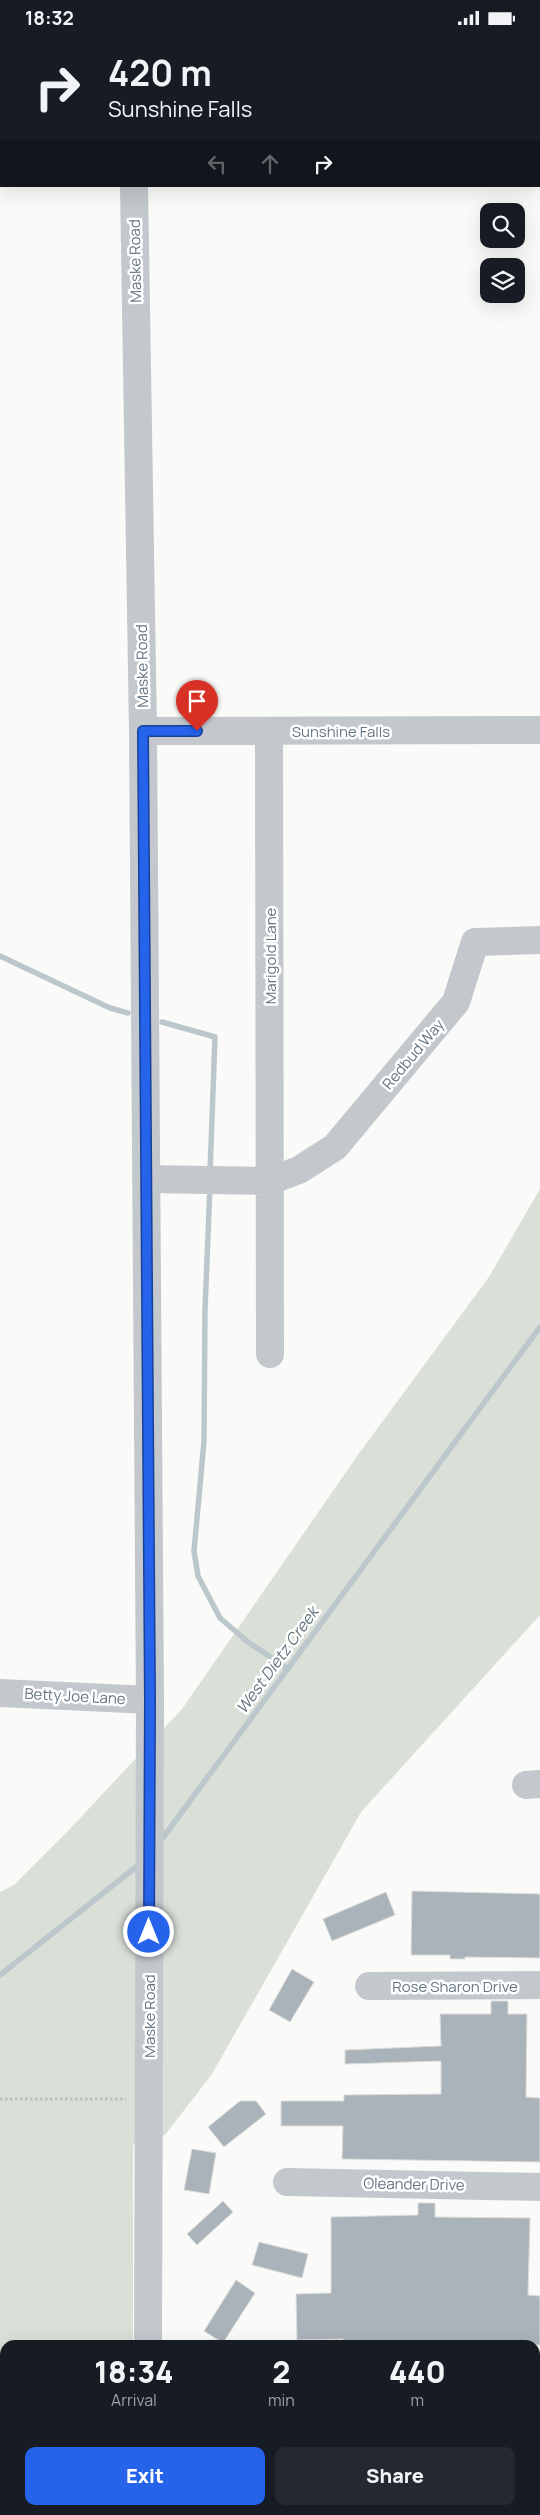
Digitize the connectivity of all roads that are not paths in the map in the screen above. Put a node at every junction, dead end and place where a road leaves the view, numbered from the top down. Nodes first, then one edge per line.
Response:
1 (134, 187) edge
2 (143, 731) junction
3 (269, 731) junction
4 (540, 731) edge
5 (540, 940) edge
6 (146, 1179) junction
7 (270, 1181) junction
8 (270, 1354) dead end
9 (0, 1693) edge
10 (150, 1700) junction
11 (540, 1985) edge
12 (370, 1986) dead end
13 (287, 2182) dead end
14 (540, 2187) edge
15 (148, 2340) edge

1 - 2 street, Maske Road
2 - 3 street, Sunshine Falls
2 - 6 street, Maske Road
3 - 4 street, Sunshine Falls
3 - 7 street, Marigold Lane
5 - 7 street, Redbud Way
6 - 7 street
6 - 10 street, Maske Road
7 - 8 street, Marigold Lane
9 - 10 street, Betty Joe Lane
10 - 15 street, Maske Road
11 - 12 street, Rose Sharon Drive
13 - 14 street, Oleander Drive

